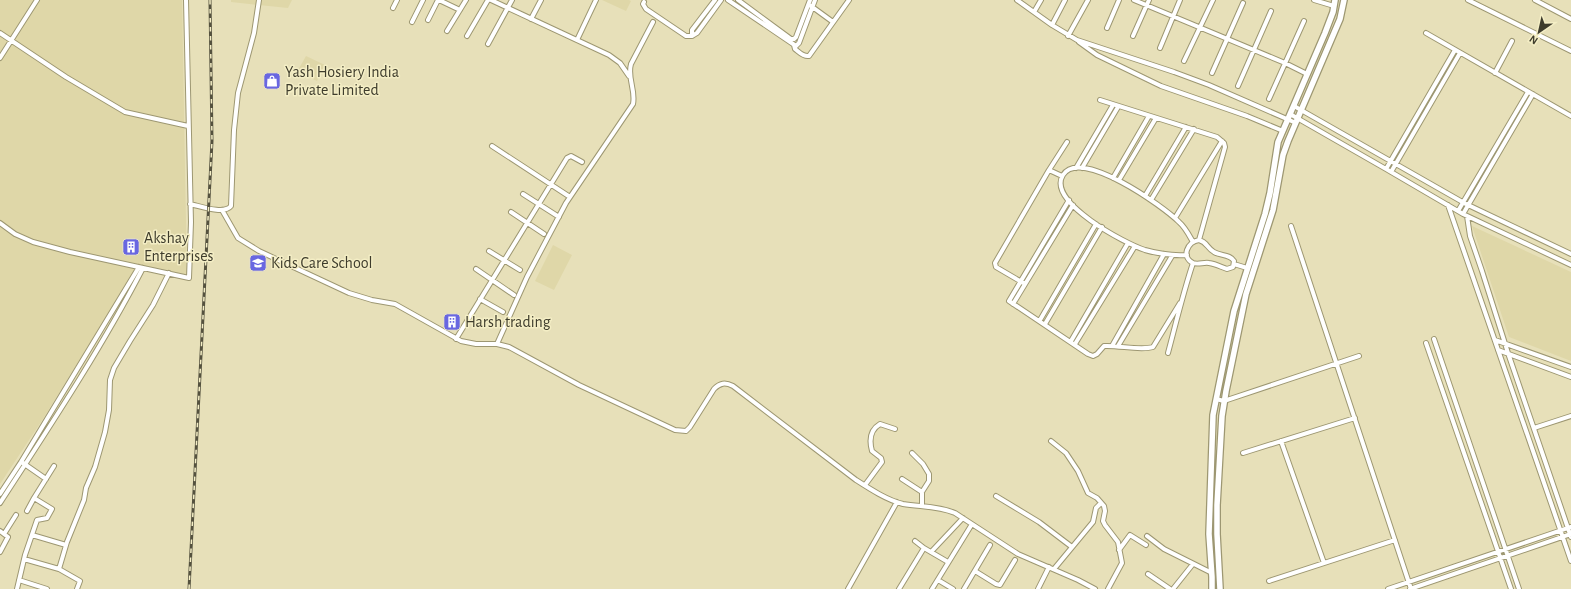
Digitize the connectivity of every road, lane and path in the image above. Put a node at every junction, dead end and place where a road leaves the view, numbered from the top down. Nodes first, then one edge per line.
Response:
1 (37, 0) edge
2 (186, 0) edge
3 (259, 0) edge
4 (397, 0) edge
5 (423, 0) edge
6 (438, 0) edge
7 (466, 0) edge
8 (490, 0) edge
9 (512, 0) edge
10 (541, 0) edge
11 (596, 0) edge
12 (715, 0) edge
13 (721, 0) edge
14 (728, 0) edge
15 (738, 0) edge
16 (815, 0) edge
17 (849, 0) edge
18 (1018, 0) edge
19 (1041, 0) edge
20 (1065, 0) edge
21 (1088, 0) edge
22 (1119, 0) edge
23 (1134, 0) edge
24 (1149, 0) edge
25 (1180, 0) edge
26 (1213, 0) edge
27 (1314, 0) edge
28 (1344, 0) edge
29 (1468, 0) edge
30 (1535, 0) edge
31 (645, 1) edge
32 (1474, 1) edge
33 (1243, 3) dead end
34 (1334, 3) edge
35 (811, 4) edge
36 (1147, 5) junction
37 (393, 8) dead end
38 (508, 8) junction
39 (460, 10) junction
40 (1271, 11) dead end
41 (1034, 12) junction
42 (1173, 16) junction
43 (1571, 18) edge
44 (531, 19) junction
45 (428, 20) dead end
46 (1304, 21) dead end
47 (412, 22) dead end
48 (653, 22) dead end
49 (833, 22) junction
50 (1052, 25) junction
51 (1107, 28) dead end
52 (1200, 28) junction
53 (447, 30) dead end
54 (0, 33) edge
55 (1426, 33) dead end
56 (467, 36) dead end
57 (692, 36) junction
58 (1068, 36) junction
59 (1133, 36) dead end
60 (1227, 39) junction
61 (11, 40) junction
62 (577, 40) junction
63 (1077, 40) junction
64 (1512, 41) dead end
65 (488, 44) dead end
66 (794, 45) junction
67 (1160, 48) dead end
68 (1254, 50) junction
69 (1455, 50) junction
70 (1571, 51) edge
71 (1460, 53) junction
72 (0, 58) edge
73 (1184, 61) dead end
74 (1285, 63) junction
75 (1212, 73) dead end
76 (1495, 73) junction
77 (1307, 74) junction
78 (629, 76) junction
79 (1238, 86) dead end
80 (1528, 92) junction
81 (1533, 94) junction
82 (1269, 99) dead end
83 (1100, 100) dead end
84 (1113, 105) junction
85 (1294, 106) junction
86 (1118, 107) junction
87 (1301, 110) junction
88 (1149, 116) junction
89 (1571, 116) edge
90 (1289, 117) junction
91 (1156, 118) junction
92 (1297, 120) junction
93 (188, 126) junction
94 (1186, 127) junction
95 (1194, 129) junction
96 (1283, 131) junction
97 (1222, 141) junction
98 (1068, 142) dead end
99 (492, 146) dead end
100 (1390, 161) junction
101 (582, 162) dead end
102 (1396, 164) junction
103 (1076, 168) junction
104 (1082, 168) junction
105 (1386, 169) junction
106 (1050, 170) junction
107 (1391, 172) junction
108 (1062, 176) junction
109 (1113, 178) junction
110 (1119, 180) junction
111 (551, 185) junction
112 (523, 194) dead end
113 (1145, 196) junction
114 (570, 197) junction
115 (1069, 200) junction
116 (1151, 200) junction
117 (1463, 202) junction
118 (190, 204) junction
119 (539, 204) junction
120 (1073, 205) junction
121 (1468, 205) junction
122 (1448, 206) junction
123 (222, 210) junction
124 (1458, 211) junction
125 (511, 212) dead end
126 (1465, 215) junction
127 (559, 217) junction
128 (1175, 218) junction
129 (0, 223) edge
130 (527, 223) junction
131 (1096, 224) junction
132 (1291, 226) dead end
133 (1102, 228) junction
134 (544, 234) dead end
135 (1198, 240) junction
136 (1193, 242) junction
137 (1128, 243) junction
138 (1135, 246) junction
139 (489, 251) dead end
140 (1164, 254) junction
141 (1571, 254) edge
142 (1187, 255) junction
143 (1172, 256) junction
144 (504, 260) junction
145 (1193, 263) junction
146 (1234, 264) junction
147 (1571, 265) edge
148 (141, 267) junction
149 (1247, 268) junction
150 (476, 269) dead end
151 (520, 270) dead end
152 (169, 273) junction
153 (492, 280) junction
154 (1021, 281) junction
155 (1026, 284) junction
156 (514, 295) dead end
157 (480, 299) junction
158 (1011, 302) junction
159 (1180, 303) junction
160 (502, 312) dead end
161 (1040, 320) junction
162 (1045, 324) junction
163 (456, 339) junction
164 (1434, 339) dead end
165 (1495, 340) junction
166 (1426, 342) dead end
167 (1504, 342) junction
168 (1073, 343) junction
169 (497, 344) junction
170 (1112, 346) junction
171 (1118, 346) junction
172 (1498, 350) junction
173 (1168, 353) dead end
174 (1508, 353) junction
175 (1359, 356) dead end
176 (1337, 363) junction
177 (1571, 367) edge
178 (1571, 377) edge
179 (1216, 399) junction
180 (1224, 401) junction
181 (1571, 416) edge
182 (1355, 418) junction
183 (1534, 428) junction
184 (895, 429) dead end
185 (1051, 441) dead end
186 (1281, 441) junction
187 (912, 453) dead end
188 (1243, 453) dead end
189 (23, 463) junction
190 (54, 466) dead end
191 (46, 479) junction
192 (902, 479) dead end
193 (865, 485) junction
194 (922, 492) junction
195 (0, 494) edge
196 (996, 496) dead end
197 (34, 498) junction
198 (896, 502) junction
199 (0, 503) edge
200 (1101, 503) junction
201 (922, 506) junction
202 (27, 511) dead end
203 (16, 515) dead end
204 (963, 518) junction
205 (1094, 520) junction
206 (1103, 521) junction
207 (972, 524) junction
208 (1570, 528) edge
209 (0, 531) edge
210 (1561, 531) junction
211 (4, 534) junction
212 (32, 535) junction
213 (1571, 535) edge
214 (1147, 536) dead end
215 (1563, 537) junction
216 (1395, 540) junction
217 (915, 541) dead end
218 (66, 545) junction
219 (990, 545) dead end
220 (1146, 545) dead end
221 (1072, 547) junction
222 (924, 548) junction
223 (1506, 549) junction
224 (1119, 550) junction
225 (0, 552) edge
226 (931, 552) junction
227 (1498, 552) junction
228 (1508, 556) junction
229 (1500, 558) junction
230 (24, 559) junction
231 (1015, 560) dead end
232 (1571, 561) edge
233 (948, 562) junction
234 (1324, 563) junction
235 (1193, 564) junction
236 (1049, 567) junction
237 (59, 569) junction
238 (1054, 569) junction
239 (975, 571) junction
240 (1212, 572) junction
241 (1148, 574) dead end
242 (19, 580) junction
243 (938, 580) junction
244 (1269, 580) dead end
245 (1408, 582) junction
246 (17, 589) edge
247 (47, 589) edge
248 (77, 589) edge
249 (848, 589) edge
250 (899, 589) edge
251 (932, 589) edge
252 (953, 589) edge
253 (964, 589) edge
254 (1038, 589) edge
255 (1095, 589) edge
256 (1108, 589) edge
257 (1172, 589) edge
258 (1212, 589) edge
259 (1220, 589) edge
260 (1388, 589) edge
261 (1410, 589) edge
262 (1511, 589) edge
263 (1519, 589) edge

1 - 61 street
2 - 93 street
3 - 123 street
4 - 37 street
5 - 47 street
6 - 39 street
6 - 45 street
7 - 39 street
8 - 38 street
8 - 56 street
9 - 38 street
10 - 44 street
11 - 62 street
12 - 57 street
13 - 57 street
14 - 66 street
15 - 35 street
16 - 35 street
17 - 49 street
18 - 41 street
19 - 41 street
20 - 50 street
21 - 58 street
22 - 51 street
23 - 36 street
24 - 36 street
25 - 42 street
26 - 52 street
27 - 34 street
28 - 87 main road
29 - 32 street
30 - 43 street
31 - 57 street
32 - 70 street
33 - 60 street
34 - 77 main road
35 - 49 street
35 - 66 street
36 - 42 street
36 - 59 street
38 - 44 street
38 - 65 street
39 - 53 street
40 - 68 street
41 - 50 street
42 - 52 street
42 - 67 street
44 - 62 street
46 - 74 street
48 - 78 street
49 - 66 street
50 - 58 street
52 - 60 street
52 - 73 street
54 - 61 street
55 - 69 street
58 - 63 street
60 - 68 street
60 - 75 street
61 - 72 street
61 - 93 street
62 - 78 street
63 - 90 street
63 - 96 street
64 - 76 street
68 - 74 street
68 - 79 street
69 - 71 street
69 - 100 street
71 - 76 street
71 - 102 street
74 - 77 street
74 - 82 street
76 - 80 street
77 - 85 main road
78 - 114 street
80 - 81 street
80 - 117 street
81 - 89 street
81 - 121 street
83 - 84 street
84 - 86 street
84 - 103 street
85 - 87 street
85 - 90 main road
86 - 88 street
86 - 104 street
87 - 92 main road
87 - 100 street
88 - 91 street
88 - 109 street
90 - 92 street
90 - 96 main road
91 - 94 street
91 - 110 street
92 - 105 street
92 - 180 main road
93 - 118 street
94 - 95 street
94 - 113 street
95 - 97 street
95 - 116 street
96 - 149 main road
97 - 128 street
97 - 135 street
98 - 106 street
99 - 111 street
100 - 102 street
100 - 105 street
101 - 111 street
102 - 107 street
102 - 117 street
103 - 104 street
103 - 108 street
104 - 109 street
105 - 107 street
106 - 108 street
106 - 154 street
107 - 122 street
108 - 115 street
109 - 110 street
110 - 113 street
111 - 114 street
111 - 119 street
112 - 119 street
113 - 116 street
114 - 127 street
115 - 120 street
115 - 154 street
116 - 128 street
117 - 121 street
117 - 124 street
118 - 123 street
118 - 152 street
119 - 127 street
119 - 130 street
120 - 131 street
120 - 155 street
121 - 126 street
121 - 141 street
122 - 124 street
122 - 165 street
123 - 163 street
124 - 126 street
125 - 130 street
126 - 147 street
126 - 167 street
127 - 169 street
128 - 136 street
129 - 148 street
130 - 134 street
130 - 144 street
131 - 133 street
131 - 161 street
132 - 176 street
133 - 137 street
133 - 162 street
135 - 136 street
135 - 146 street
136 - 142 street
137 - 138 street
137 - 168 street
138 - 140 street
138 - 168 street
139 - 144 street
140 - 143 street
140 - 170 street
142 - 143 street
142 - 145 street
143 - 171 street
144 - 151 street
144 - 153 street
145 - 146 street
145 - 159 street
146 - 149 street
148 - 152 street
148 - 189 street
148 - 189 street
149 - 179 main road
150 - 153 street
152 - 218 street
153 - 156 street
153 - 157 street
154 - 155 street
154 - 158 street
155 - 158 street
157 - 160 street
157 - 163 street
158 - 161 street
159 - 171 street
159 - 173 street
161 - 162 street
162 - 168 street
163 - 169 street
164 - 223 street
165 - 167 street
165 - 172 street
166 - 227 street
167 - 174 street
167 - 177 street
168 - 170 street
169 - 193 street
170 - 171 street
172 - 174 street
172 - 210 street
174 - 178 street
174 - 183 street
175 - 176 street
176 - 180 street
176 - 182 street
179 - 180 street
179 - 240 main road
180 - 259 main road
181 - 183 street
182 - 186 street
182 - 216 street
183 - 208 street
184 - 193 street
185 - 200 street
186 - 188 street
186 - 234 street
187 - 194 street
189 - 191 street
189 - 195 street
189 - 199 street
190 - 191 street
191 - 197 street
192 - 194 street
193 - 198 street
194 - 201 street
196 - 221 street
197 - 202 street
197 - 212 street
198 - 201 street
198 - 249 street
200 - 205 street
200 - 206 street
201 - 204 street
203 - 211 street
204 - 207 street
204 - 226 street
205 - 206 street
205 - 221 street
206 - 224 street
207 - 233 street
207 - 236 street
208 - 210 street
208 - 213 street
209 - 211 street
210 - 215 street
210 - 223 street
211 - 225 street
212 - 218 street
212 - 230 street
213 - 215 street
214 - 235 street
215 - 228 street
215 - 232 street
216 - 234 street
216 - 245 street
217 - 222 street
218 - 237 street
219 - 239 street
220 - 224 street
221 - 238 street
222 - 226 street
222 - 250 street
223 - 227 street
223 - 228 street
224 - 256 street
226 - 233 street
227 - 229 street
227 - 245 street
228 - 229 street
228 - 263 street
229 - 261 street
229 - 262 street
230 - 237 street
230 - 242 street
231 - 239 street
233 - 243 street
234 - 244 street
235 - 240 street
235 - 257 street
236 - 238 street
236 - 254 street
237 - 248 street
238 - 255 street
239 - 253 street
240 - 258 main road
241 - 257 street
242 - 246 street
242 - 247 street
243 - 251 street
243 - 252 street
245 - 260 street
245 - 261 street

